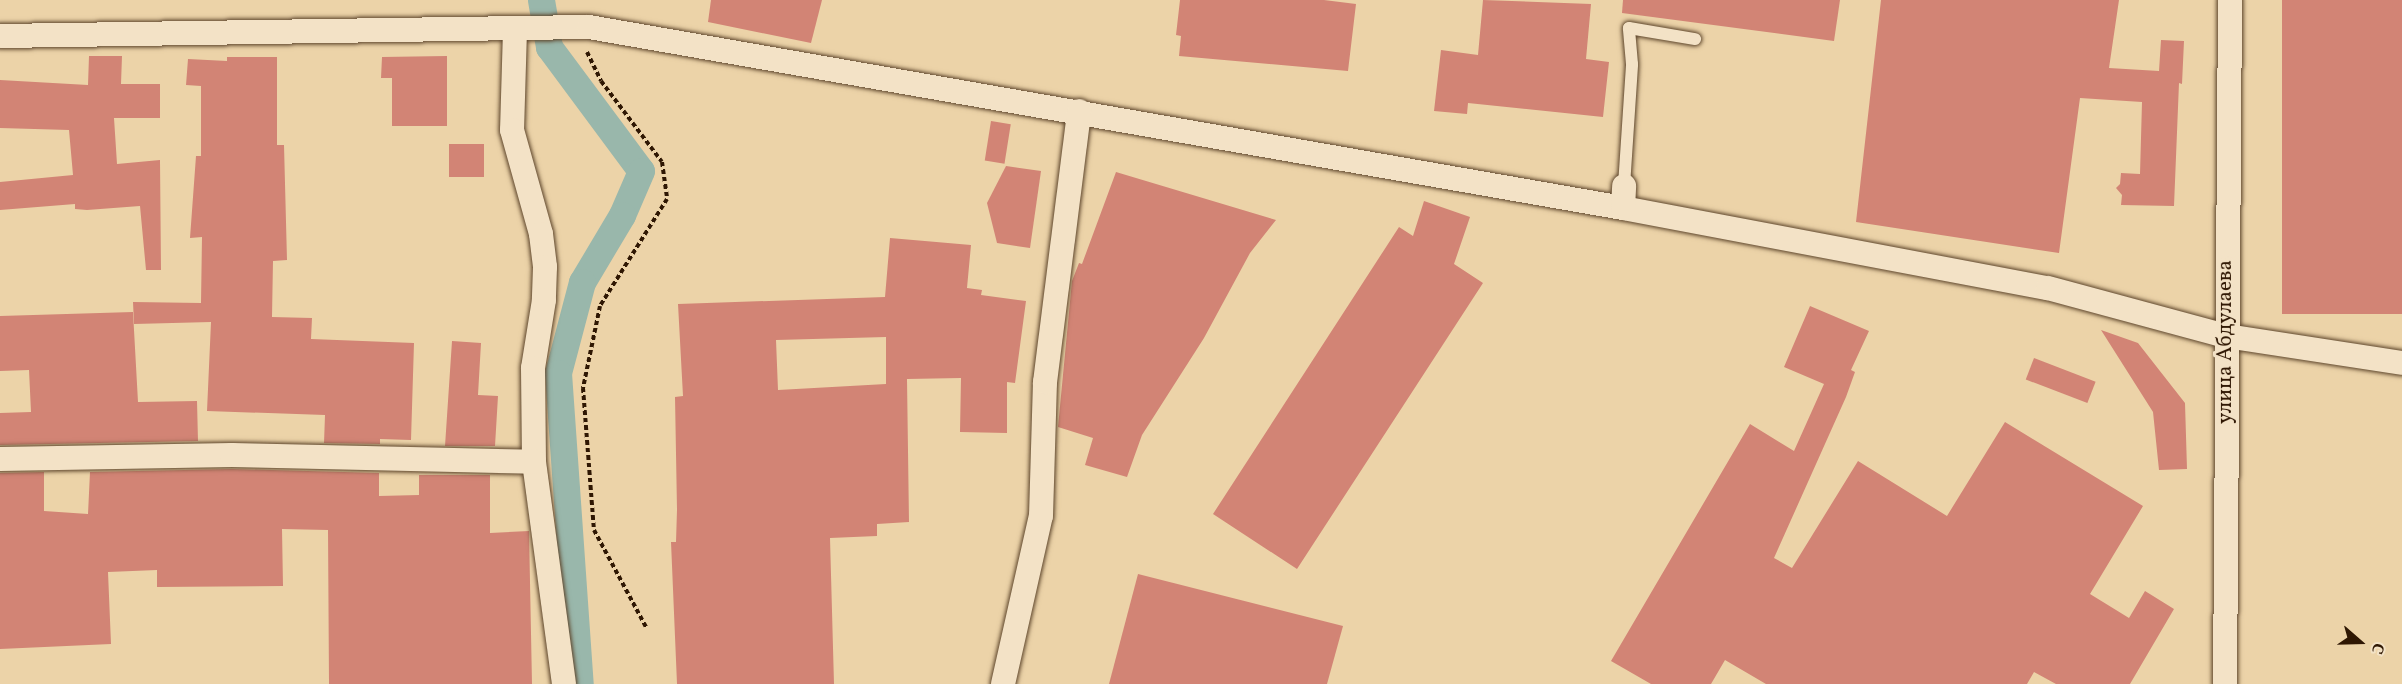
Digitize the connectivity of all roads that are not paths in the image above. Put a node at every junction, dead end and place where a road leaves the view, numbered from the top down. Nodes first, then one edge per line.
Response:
1 (2230, 0) edge
2 (525, 28) junction
3 (0, 36) edge
4 (1695, 39) dead end
5 (1079, 111) junction
6 (1624, 197) junction
7 (2226, 336) junction
8 (2402, 363) edge
9 (0, 459) edge
10 (534, 462) junction
11 (564, 684) edge
12 (1002, 684) edge
13 (2225, 684) edge

1 - 7 street, улица Абдулаева
2 - 3 street
2 - 5 street
2 - 10 street
4 - 6 lane
5 - 6 street
5 - 12 street
6 - 7 street
7 - 8 street
7 - 13 street, улица Абдулаева
9 - 10 street
10 - 11 street

